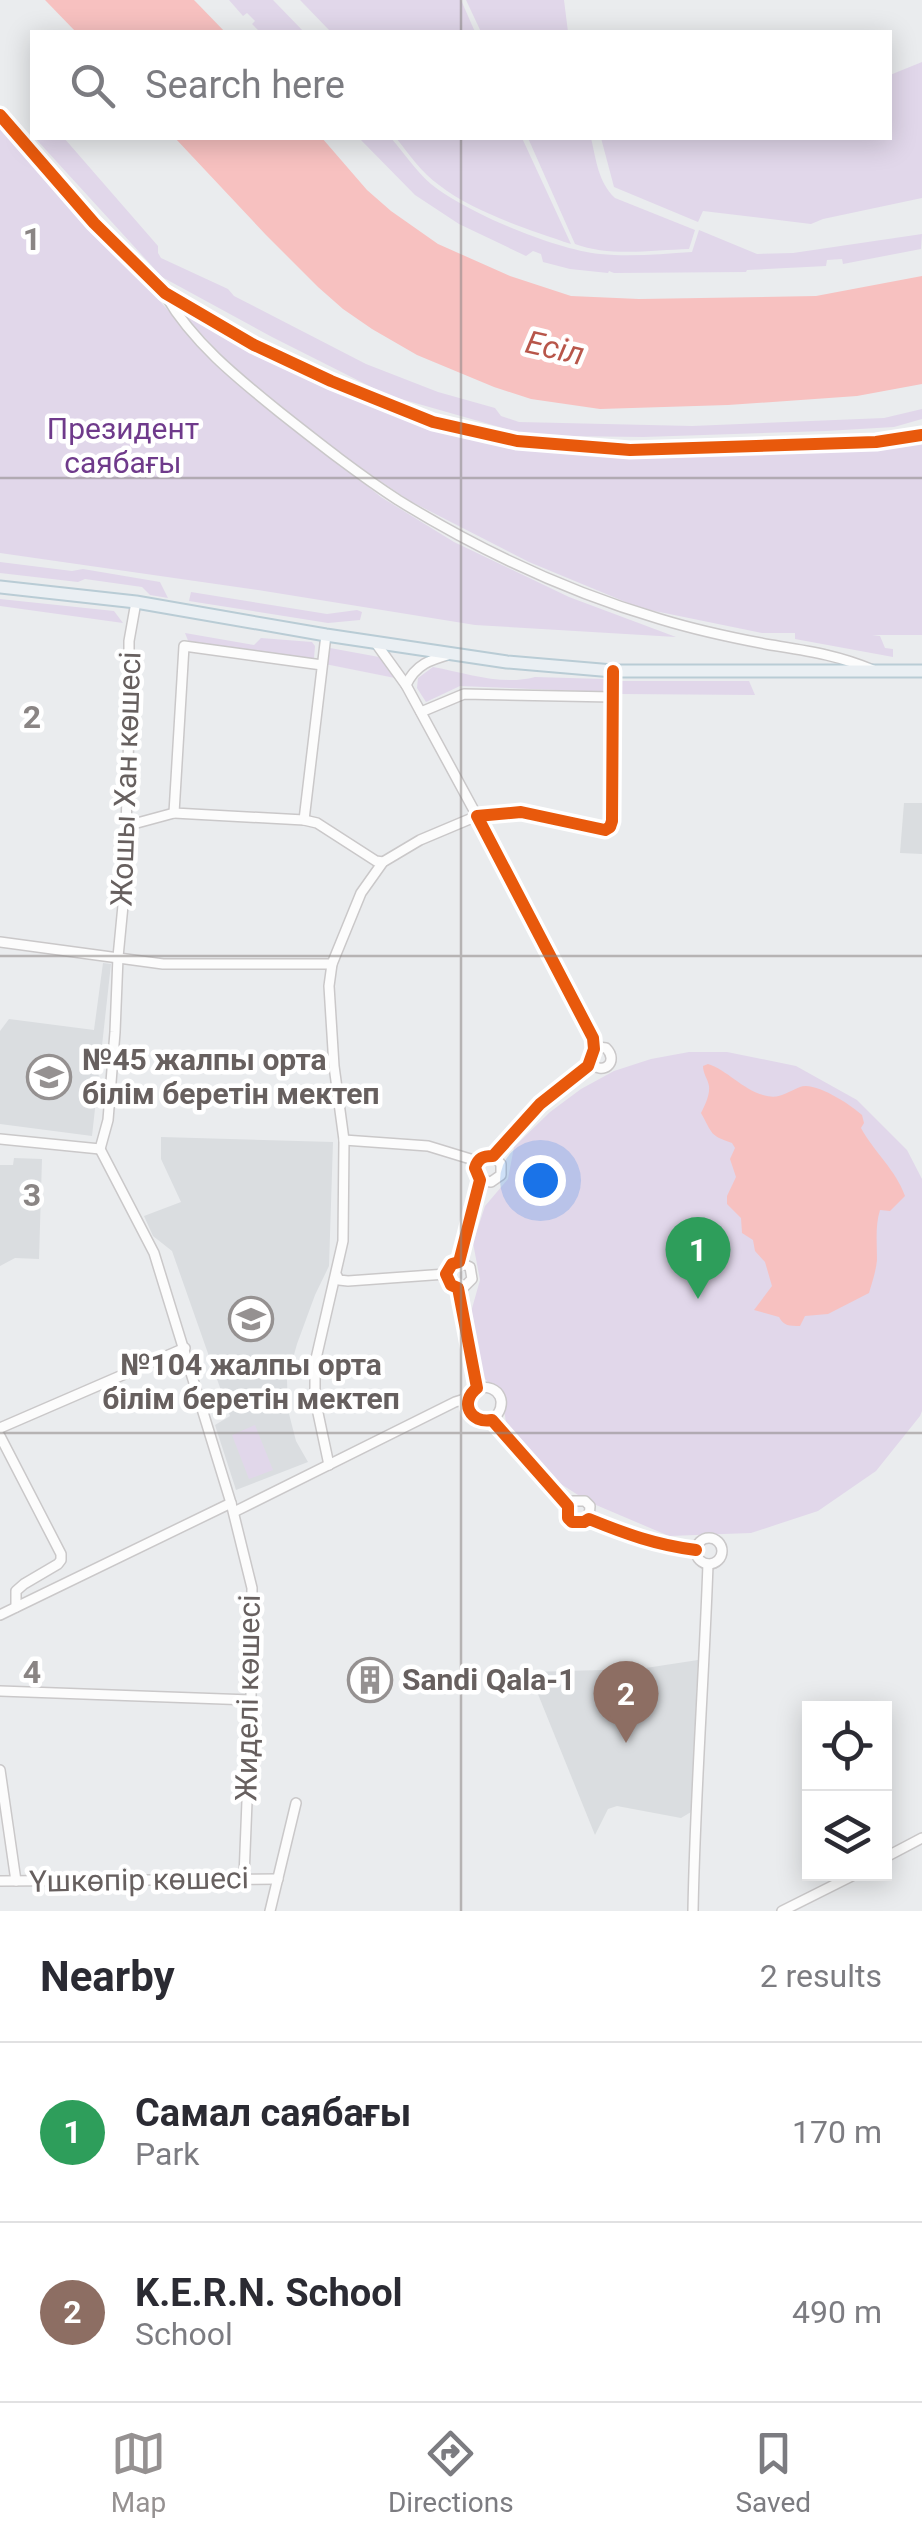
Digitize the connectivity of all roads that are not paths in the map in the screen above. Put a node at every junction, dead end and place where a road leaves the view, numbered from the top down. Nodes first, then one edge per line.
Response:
1 (0, 115) edge
2 (165, 293) junction
3 (922, 435) edge
4 (0, 587) edge
5 (136, 602) junction
6 (326, 635) junction
7 (375, 642) junction
8 (451, 654) junction
9 (322, 665) junction
10 (613, 670) junction
11 (876, 671) junction
12 (922, 671) edge
13 (406, 684) junction
14 (613, 698) junction
15 (421, 712) junction
16 (174, 813) junction
17 (477, 816) junction
18 (304, 820) junction
19 (126, 826) junction
20 (383, 862) junction
21 (0, 942) edge
22 (118, 957) junction
23 (332, 964) junction
24 (593, 1050) junction
25 (590, 1062) junction
26 (0, 1139) edge
27 (344, 1140) junction
28 (100, 1149) junction
29 (493, 1156) junction
30 (477, 1161) junction
31 (480, 1180) junction
32 (460, 1262) junction
33 (446, 1274) junction
34 (337, 1276) junction
35 (458, 1288) junction
36 (185, 1348) junction
37 (477, 1388) junction
38 (468, 1398) junction
39 (492, 1420) junction
40 (0, 1432) edge
41 (329, 1465) junction
42 (568, 1506) junction
43 (232, 1508) junction
44 (589, 1518) junction
45 (696, 1550) junction
46 (708, 1564) junction
47 (16, 1608) junction
48 (0, 1615) edge
49 (0, 1691) edge
50 (251, 1700) junction
51 (0, 1770) edge
52 (296, 1802) dead end
53 (922, 1838) edge
54 (892, 1854) edge
55 (244, 1877) junction
56 (278, 1879) junction
57 (0, 1881) edge
58 (16, 1881) junction
59 (842, 1881) edge
60 (270, 1911) edge
61 (693, 1911) edge
62 (782, 1911) edge

1 - 2 street
2 - 3 street
2 - 11 street
4 - 5 main road
5 - 6 main road
5 - 19 street, Жошы Хан көшесі
6 - 7 main road
6 - 9 street
7 - 8 main road
7 - 13 street
8 - 10 main road
8 - 13 street
9 - 16 street
9 - 18 street
10 - 11 main road
10 - 14 street
11 - 12 main road
13 - 15 street
14 - 15 street
14 - 17 street
15 - 17 street
16 - 18 street
16 - 19 street
17 - 20 street
17 - 24 street
18 - 20 street
19 - 22 street, Жошы Хан көшесі
20 - 23 street
21 - 22 street
22 - 23 street
22 - 28 street, Жошы Хан көшесі
23 - 27 street
24 - 25 street
24 - 25 street
25 - 29 street
26 - 28 street
27 - 30 street
27 - 34 street
28 - 36 street, Жиделі көшесі
29 - 30 street
29 - 31 street
30 - 31 street
31 - 32 street
32 - 33 street
32 - 35 street
33 - 34 street
33 - 35 street
34 - 41 street
35 - 37 street
36 - 40 street
36 - 43 street, Жиделі көшесі
37 - 38 street
37 - 39 street
38 - 39 street
38 - 41 street
39 - 42 street
40 - 47 street
41 - 43 street
42 - 44 street
42 - 44 street
43 - 47 street
43 - 50 street, Жиделі көшесі
44 - 45 street
45 - 46 street
45 - 46 street
46 - 61 street
47 - 48 street
49 - 50 street
50 - 55 street, Жиделі көшесі
51 - 58 street
52 - 56 street
53 - 54 street
55 - 56 street, Үшкөпір көшесі
55 - 58 street, Үшкөпір көшесі
56 - 60 street
57 - 58 street, Үшкөпір көшесі
59 - 62 street

